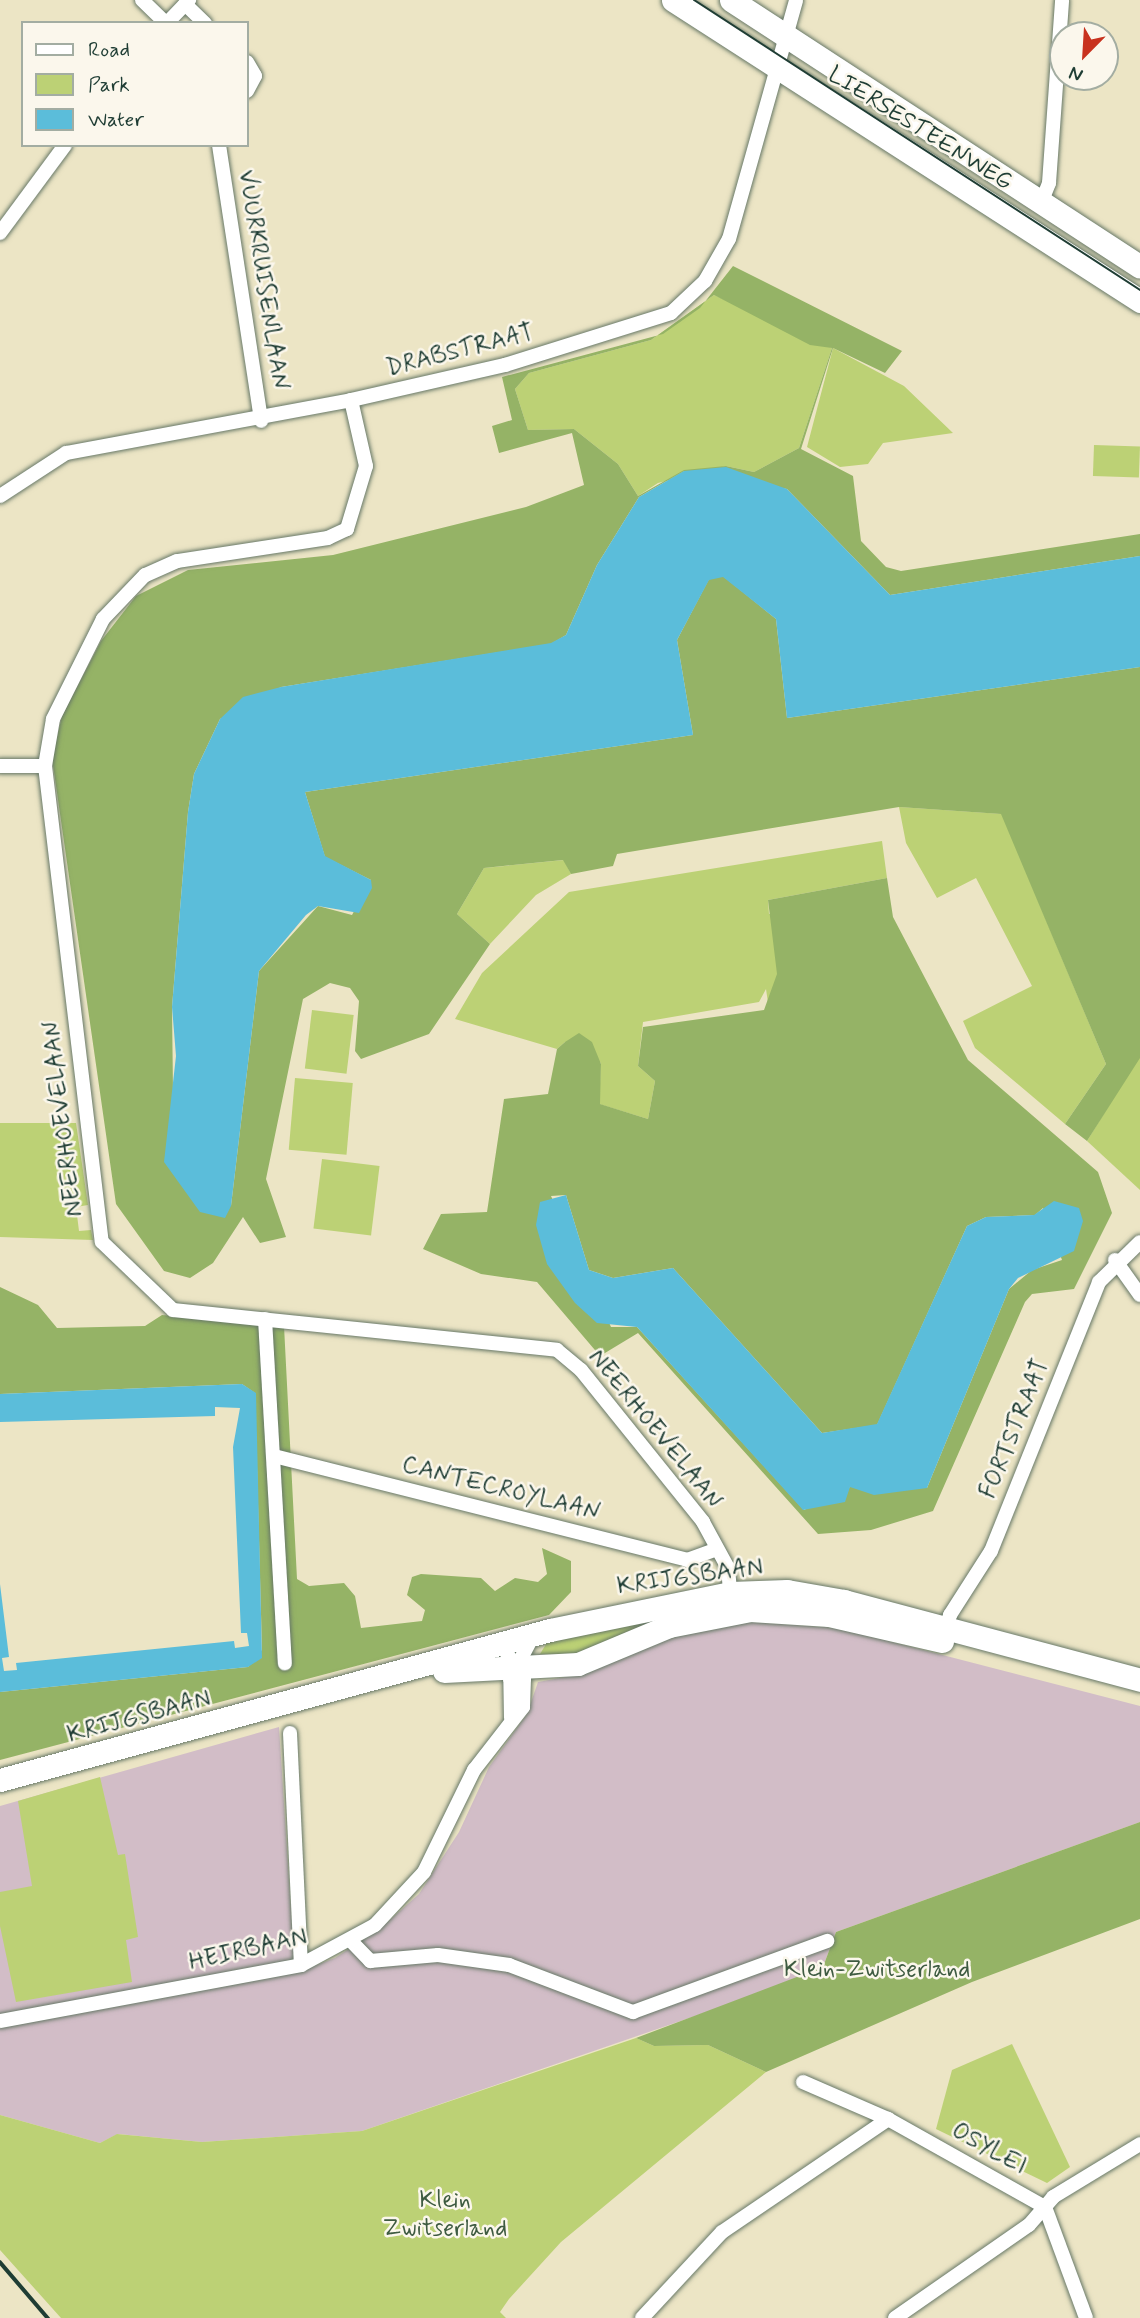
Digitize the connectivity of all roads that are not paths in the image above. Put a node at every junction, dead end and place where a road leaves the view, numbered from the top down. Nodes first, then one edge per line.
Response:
1 (142, 0) edge
2 (673, 0) edge
3 (731, 0) edge
4 (796, 0) edge
5 (1062, 0) edge
6 (187, 2) edge
7 (165, 21) edge
8 (169, 21) edge
9 (203, 21) edge
10 (787, 37) junction
11 (248, 64) edge
12 (779, 69) junction
13 (248, 89) edge
14 (64, 147) edge
15 (219, 147) edge
16 (1041, 203) junction
17 (0, 233) edge
18 (1140, 267) edge
19 (1140, 301) edge
20 (351, 400) junction
21 (261, 421) junction
22 (0, 496) edge
23 (45, 765) junction
24 (0, 766) edge
25 (1140, 1242) edge
26 (1115, 1260) junction
27 (1140, 1296) edge
28 (265, 1319) junction
29 (274, 1456) junction
30 (715, 1550) junction
31 (730, 1593) junction
32 (534, 1634) junction
33 (944, 1634) junction
34 (500, 1643) junction
35 (285, 1663) dead end
36 (518, 1668) junction
37 (1140, 1680) edge
38 (1140, 1691) edge
39 (331, 1694) junction
40 (290, 1733) dead end
41 (0, 1780) edge
42 (351, 1941) junction
43 (827, 1941) dead end
44 (301, 1965) junction
45 (0, 2021) edge
46 (803, 2082) dead end
47 (888, 2119) junction
48 (1140, 2144) edge
49 (1045, 2207) junction
50 (917, 2312) edge
51 (642, 2318) edge
52 (895, 2318) edge
53 (1086, 2318) edge

1 - 7 street
2 - 12 main road, LIERSESTEENWEG
3 - 10 main road, LIERSESTEENWEG
4 - 10 street, DRABSTRAAT
5 - 16 street
6 - 8 street
6 - 9 street
10 - 12 street, DRABSTRAAT
10 - 16 main road, LIERSESTEENWEG
11 - 13 street
12 - 19 main road, LIERSESTEENWEG
12 - 20 street, DRABSTRAAT
14 - 17 street
15 - 21 street, VUURKRUISENLAAN
16 - 18 main road, LIERSESTEENWEG
20 - 21 street, DRABSTRAAT
20 - 23 street, NEERHOEVELAAN
21 - 22 street, DRABSTRAAT
23 - 24 street
23 - 28 street, NEERHOEVELAAN
25 - 26 street, FORTSTRAAT
26 - 27 street
26 - 33 street, FORTSTRAAT
28 - 29 street
28 - 30 street, NEERHOEVELAAN
29 - 30 street, CANTECROYLAAN
29 - 35 street
30 - 31 street, NEERHOEVELAAN
31 - 32 main road, KRIJGSBAAN
31 - 33 main road, KRIJGSBAAN
32 - 34 main road, KRIJGSBAAN
32 - 36 street, HEIRBAAN
33 - 36 main road, KRIJGSBAAN
33 - 37 main road, KRIJGSBAAN
33 - 38 main road, KRIJGSBAAN
34 - 36 street
34 - 39 main road, KRIJGSBAAN
36 - 39 main road, KRIJGSBAAN
36 - 42 street, HEIRBAAN
39 - 41 main road, KRIJGSBAAN
40 - 44 street
42 - 43 street
42 - 44 street, HEIRBAAN
44 - 45 street, HEIRBAAN
46 - 47 street, OSYLEI
47 - 49 street, OSYLEI
47 - 51 street
48 - 49 street
49 - 50 street
49 - 53 street
50 - 52 street

